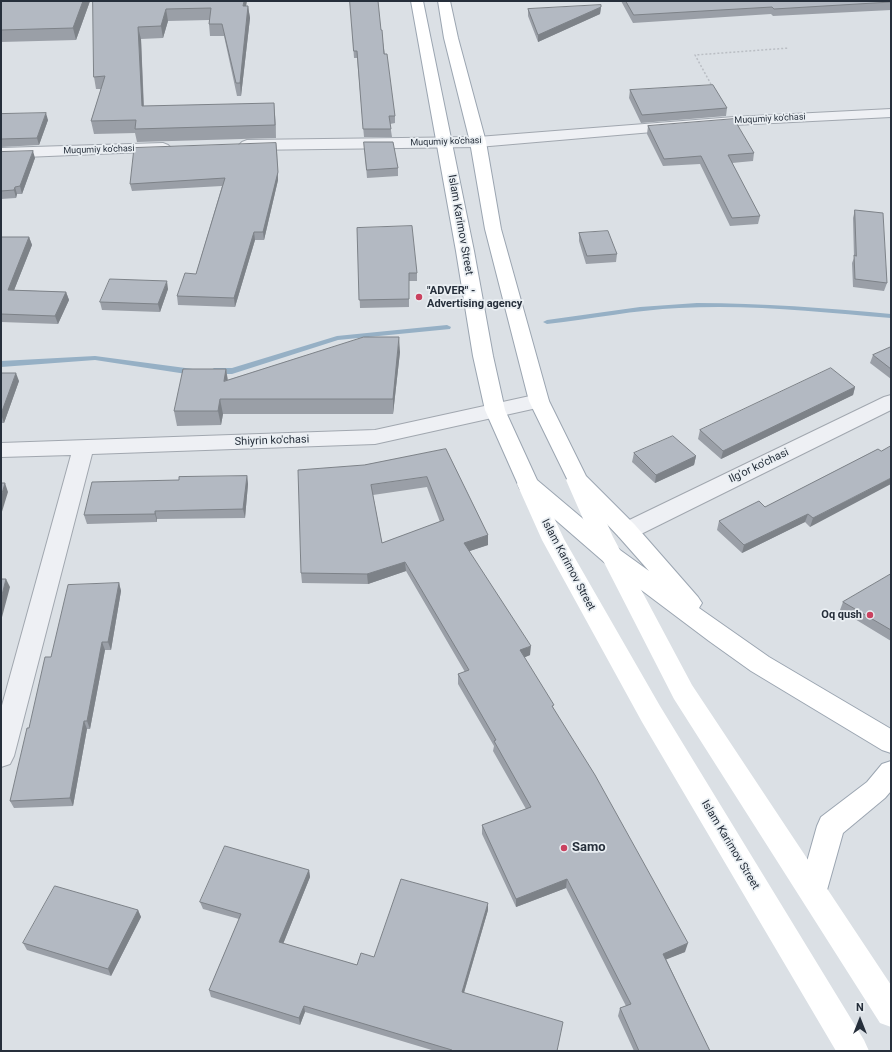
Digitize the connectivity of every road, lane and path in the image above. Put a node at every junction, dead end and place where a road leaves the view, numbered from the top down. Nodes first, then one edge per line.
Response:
1 (417, 1) edge
2 (444, 1) edge
3 (789, 48) dead end
4 (891, 112) edge
5 (734, 121) junction
6 (478, 142) junction
7 (445, 143) junction
8 (235, 146) edge
9 (180, 147) edge
10 (1, 154) edge
11 (539, 401) junction
12 (891, 402) edge
13 (495, 410) junction
14 (83, 448) junction
15 (1, 450) edge
16 (577, 480) junction
17 (528, 484) junction
18 (627, 531) junction
19 (612, 556) junction
20 (717, 634) junction
21 (891, 742) edge
22 (1, 756) edge
23 (891, 772) edge
24 (813, 890) junction
25 (891, 1012) edge
26 (853, 1051) edge

1 - 7 main road, Islam Karimov Street
2 - 6 main road
3 - 5 path
4 - 5 street, Muqumiy ko'chasi
5 - 6 street, Muqumiy ko'chasi
6 - 7 street, Muqumiy ko'chasi
6 - 11 main road
7 - 8 street, Muqumiy ko'chasi
7 - 13 main road, Islam Karimov Street
9 - 10 street, Muqumiy ko'chasi
11 - 13 street, Shiyrin ko'chasi
11 - 16 main road
12 - 18 street, Ilg'or ko'chasi
13 - 14 street, Shiyrin ko'chasi
13 - 17 main road, Islam Karimov Street
14 - 15 street, Shiyrin ko'chasi
14 - 22 street
16 - 18 main road
16 - 19 main road
17 - 19 main road
17 - 26 main road, Islam Karimov Street
18 - 20 main road
19 - 20 main road
19 - 24 main road
20 - 21 main road
23 - 24 main road
24 - 25 main road

